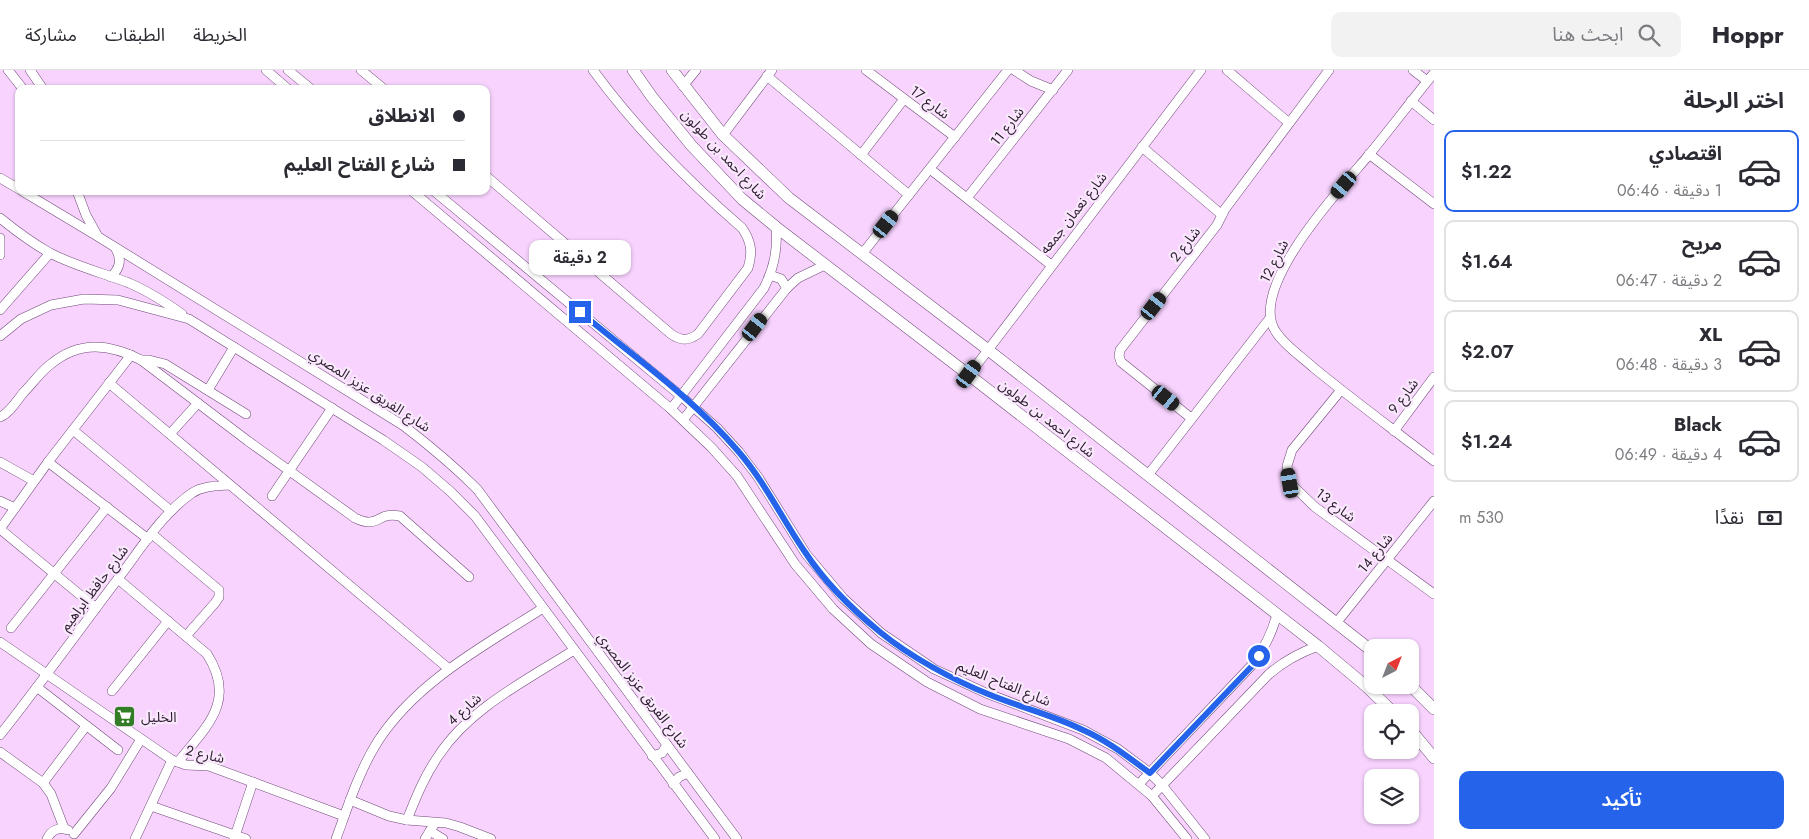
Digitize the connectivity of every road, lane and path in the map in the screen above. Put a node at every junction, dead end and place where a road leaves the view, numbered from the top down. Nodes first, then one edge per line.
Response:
1 (8, 70) edge
2 (30, 70) edge
3 (266, 70) edge
4 (288, 70) edge
5 (361, 70) edge
6 (593, 70) edge
7 (633, 70) edge
8 (672, 70) edge
9 (696, 70) edge
10 (866, 70) edge
11 (1008, 70) edge
12 (1014, 70) edge
13 (1068, 70) edge
14 (1201, 70) edge
15 (1227, 70) edge
16 (1329, 70) edge
17 (1413, 70) edge
18 (770, 73) edge
19 (1434, 73) edge
20 (1427, 81) junction
21 (20, 85) edge
22 (40, 85) edge
23 (283, 85) edge
24 (306, 85) edge
25 (379, 85) edge
26 (683, 86) junction
27 (1052, 90) junction
28 (904, 99) junction
29 (1411, 101) junction
30 (1434, 120) edge
31 (1289, 122) junction
32 (724, 134) junction
33 (955, 137) junction
34 (1142, 147) junction
35 (1369, 154) junction
36 (861, 155) junction
37 (930, 169) junction
38 (0, 178) edge
39 (490, 179) edge
40 (15, 187) edge
41 (909, 194) junction
42 (31, 195) edge
43 (78, 195) edge
44 (417, 195) edge
45 (439, 195) edge
46 (967, 198) junction
47 (1434, 204) edge
48 (1222, 215) junction
49 (0, 218) edge
50 (776, 228) junction
51 (97, 236) junction
52 (0, 238) edge
53 (116, 248) junction
54 (50, 253) junction
55 (862, 254) junction
56 (0, 255) edge
57 (825, 265) junction
58 (1050, 265) junction
59 (770, 275) junction
60 (110, 277) junction
61 (787, 288) junction
62 (0, 310) edge
63 (1270, 318) junction
64 (189, 319) junction
65 (0, 336) edge
66 (234, 347) junction
67 (987, 349) junction
68 (131, 355) junction
69 (141, 360) junction
70 (704, 366) junction
71 (722, 370) junction
72 (969, 374) junction
73 (1434, 377) edge
74 (109, 383) junction
75 (208, 390) junction
76 (1341, 390) junction
77 (681, 396) junction
78 (198, 403) junction
79 (693, 407) junction
80 (332, 408) junction
81 (671, 409) junction
82 (246, 414) dead end
83 (0, 417) edge
84 (1191, 418) junction
85 (683, 420) junction
86 (73, 430) junction
87 (1394, 430) junction
88 (170, 434) junction
89 (1434, 461) edge
90 (0, 462) edge
91 (48, 462) junction
92 (289, 471) junction
93 (1148, 474) junction
94 (34, 481) junction
95 (229, 485) junction
96 (272, 496) dead end
97 (0, 501) edge
98 (1434, 501) edge
99 (108, 507) junction
100 (15, 508) junction
101 (171, 511) junction
102 (0, 529) edge
103 (150, 536) junction
104 (1387, 560) junction
105 (55, 574) junction
106 (469, 577) dead end
107 (118, 579) junction
108 (1434, 594) edge
109 (96, 608) junction
110 (542, 608) junction
111 (1277, 614) junction
112 (168, 621) junction
113 (1336, 622) junction
114 (11, 628) dead end
115 (881, 633) junction
116 (186, 636) junction
117 (0, 642) edge
118 (871, 644) junction
119 (1364, 645) edge
120 (1318, 646) junction
121 (574, 650) junction
122 (449, 669) junction
123 (48, 674) junction
124 (38, 688) junction
125 (112, 691) dead end
126 (1419, 693) edge
127 (1385, 704) edge
128 (1434, 709) edge
129 (86, 726) junction
130 (0, 735) edge
131 (141, 739) junction
132 (1419, 740) edge
133 (667, 745) junction
134 (118, 750) dead end
135 (0, 752) edge
136 (652, 756) junction
137 (1434, 758) edge
138 (175, 761) junction
139 (688, 773) junction
140 (1150, 773) junction
141 (253, 782) junction
142 (43, 783) junction
143 (674, 784) junction
144 (1139, 784) junction
145 (1162, 785) junction
146 (1152, 796) junction
147 (350, 800) junction
148 (151, 806) junction
149 (344, 816) junction
150 (406, 820) junction
151 (435, 823) junction
152 (64, 828) junction
153 (427, 835) edge
154 (75, 836) edge
155 (235, 837) edge
156 (47, 839) edge
157 (135, 839) edge
158 (246, 839) edge
159 (336, 839) edge
160 (442, 839) edge
161 (491, 839) edge
162 (714, 839) edge
163 (737, 839) edge
164 (1187, 839) edge
165 (1205, 839) edge

1 - 21 street
2 - 22 street
3 - 23 street
4 - 24 street
5 - 25 street
6 - 39 street
7 - 50 street, شارع احمد بن طولون
8 - 26 street, شارع احمد بن طولون
9 - 26 street
10 - 28 street, شارع 17
11 - 33 street
12 - 27 street
13 - 27 street, شارع 11
14 - 34 street, شارع نعمان جمعه
15 - 31 street
16 - 31 street, شارع 2
17 - 20 street
18 - 32 street
18 - 36 street
19 - 20 street, شارع 12
20 - 29 street, شارع 12
26 - 32 street, شارع احمد بن طولون
27 - 46 street, شارع 11
28 - 33 street, شارع 17
28 - 36 street
29 - 30 street
29 - 35 street, شارع 12
31 - 48 street, شارع 2
32 - 55 street, شارع احمد بن طولون
33 - 37 street
34 - 48 street
34 - 58 street, شارع نعمان جمعه
35 - 47 street
35 - 63 street, شارع 12
36 - 41 street
37 - 41 street
37 - 46 street
38 - 40 street
41 - 55 street
42 - 51 street, شارع الفريق عزيز المصري
43 - 51 street
44 - 81 street
45 - 77 street, شارع الفتاح العليم
46 - 58 street
48 - 84 street, شارع 2
49 - 54 street
50 - 57 street, شارع احمد بن طولون
50 - 59 street
51 - 53 street, شارع الفريق عزيز المصري
52 - 56 street
53 - 60 street
53 - 133 street, شارع الفريق عزيز المصري
54 - 60 street
54 - 62 street
55 - 67 street, شارع احمد بن طولون
57 - 61 street
57 - 72 street, شارع احمد بن طولون
58 - 67 street, شارع نعمان جمعه
59 - 61 street
59 - 70 street
60 - 64 street
61 - 71 street
63 - 76 street
63 - 84 street
64 - 65 street
64 - 66 street
66 - 75 street
66 - 80 street
67 - 72 street, شارع نعمان جمعه
67 - 93 street, شارع احمد بن طولون
68 - 69 street
68 - 74 street
68 - 83 street
69 - 75 street
69 - 78 street
70 - 71 street
70 - 77 street
71 - 79 street
72 - 111 street, شارع احمد بن طولون
73 - 87 street, شارع 9
74 - 86 street
74 - 88 street
75 - 82 street
76 - 87 street
76 - 104 street, شارع 13
77 - 79 street, شارع الفتاح العليم
77 - 81 street
78 - 88 street
78 - 92 street
79 - 85 street
79 - 115 street, شارع الفتاح العليم
80 - 92 street
80 - 110 street
81 - 85 street
84 - 93 street
85 - 118 street
86 - 91 street
86 - 101 street
87 - 89 street
88 - 95 street
90 - 94 street
91 - 94 street
91 - 99 street
92 - 96 street
92 - 106 street
93 - 113 street, شارع احمد بن طولون
94 - 100 street
95 - 101 street, شارع حافظ ابراهيم
95 - 122 street
97 - 100 street
98 - 104 street, شارع 14
99 - 103 street
99 - 105 street
100 - 102 street
101 - 103 street, شارع حافظ ابراهيم
102 - 105 street
103 - 107 street, شارع حافظ ابراهيم
103 - 116 street
104 - 108 street, شارع 13
104 - 113 street, شارع 14
105 - 109 street
105 - 114 street
107 - 109 street, شارع حافظ ابراهيم
107 - 112 street
109 - 123 street, شارع حافظ ابراهيم
110 - 121 street
110 - 122 street
111 - 120 street, شارع احمد بن طولون
111 - 140 street
112 - 116 street
112 - 125 street
113 - 119 street, شارع احمد بن طولون
115 - 118 street
115 - 140 street, شارع الفتاح العليم
116 - 138 street
117 - 123 street, شارع 2
118 - 144 street
120 - 127 street, شارع احمد بن طولون
120 - 145 street
121 - 136 street
121 - 150 street, شارع 4
122 - 147 street
123 - 124 street, شارع حافظ ابراهيم
123 - 131 street, شارع 2
124 - 129 street
124 - 130 street, شارع حافظ ابراهيم
126 - 128 street
129 - 134 street
129 - 142 street
131 - 138 street, شارع 2
131 - 154 street
132 - 137 street
133 - 136 street
133 - 139 street, شارع الفريق عزيز المصري
135 - 142 street
136 - 143 street
138 - 141 street, شارع 2
138 - 148 street
139 - 143 street
139 - 163 street, شارع الفريق عزيز المصري
140 - 144 street
140 - 145 street, شارع الفتاح العليم
141 - 149 street, شارع 2
141 - 155 street
142 - 152 street
143 - 162 street
144 - 146 street
145 - 146 street
145 - 165 street, شارع الفتاح العليم
146 - 164 street
147 - 149 street
147 - 150 street
148 - 155 street
148 - 157 street
149 - 159 street
150 - 151 street
151 - 153 street
151 - 161 street
152 - 154 street
152 - 156 street
153 - 160 street
155 - 158 street

